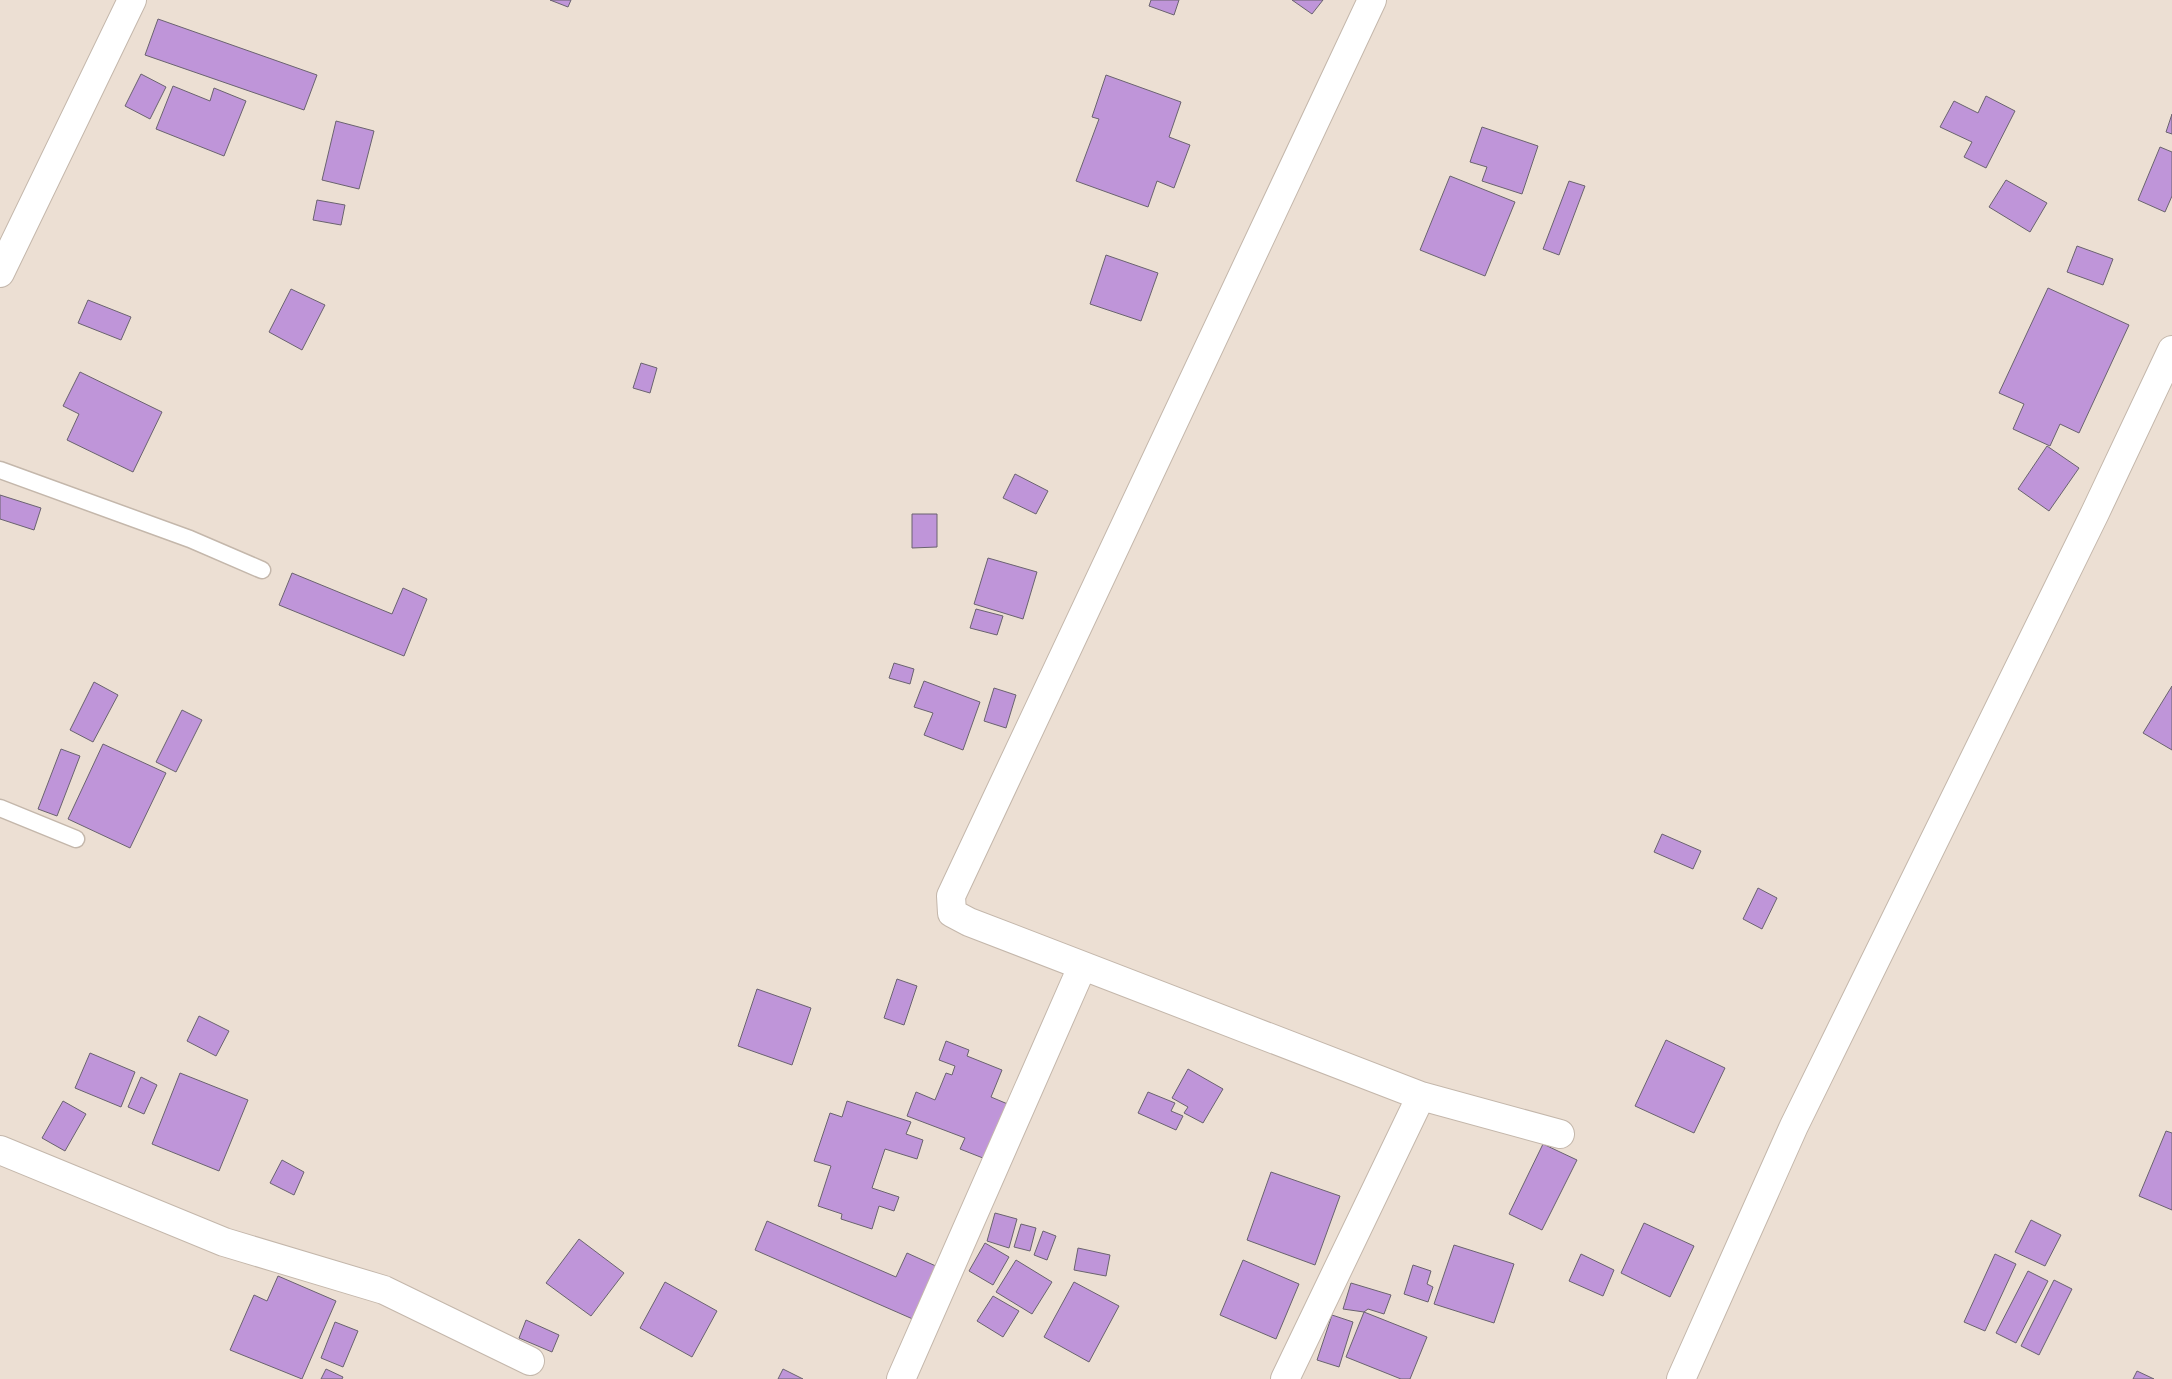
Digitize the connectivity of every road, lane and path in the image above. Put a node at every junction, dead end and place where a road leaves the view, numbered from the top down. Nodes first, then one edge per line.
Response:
1 (1372, 0) edge
2 (122, 3) edge
3 (0, 273) edge
4 (2172, 350) edge
5 (0, 470) edge
6 (262, 570) dead end
7 (0, 808) edge
8 (76, 839) dead end
9 (1082, 967) junction
10 (1421, 1096) junction
11 (1560, 1134) dead end
12 (0, 1150) edge
13 (530, 1361) dead end
14 (901, 1379) edge
15 (1284, 1379) edge
16 (1681, 1379) edge

1 - 9 street
2 - 3 street
4 - 16 street
5 - 6 lane
7 - 8 lane
9 - 10 street
9 - 14 street
10 - 11 street
10 - 15 street
12 - 13 street

